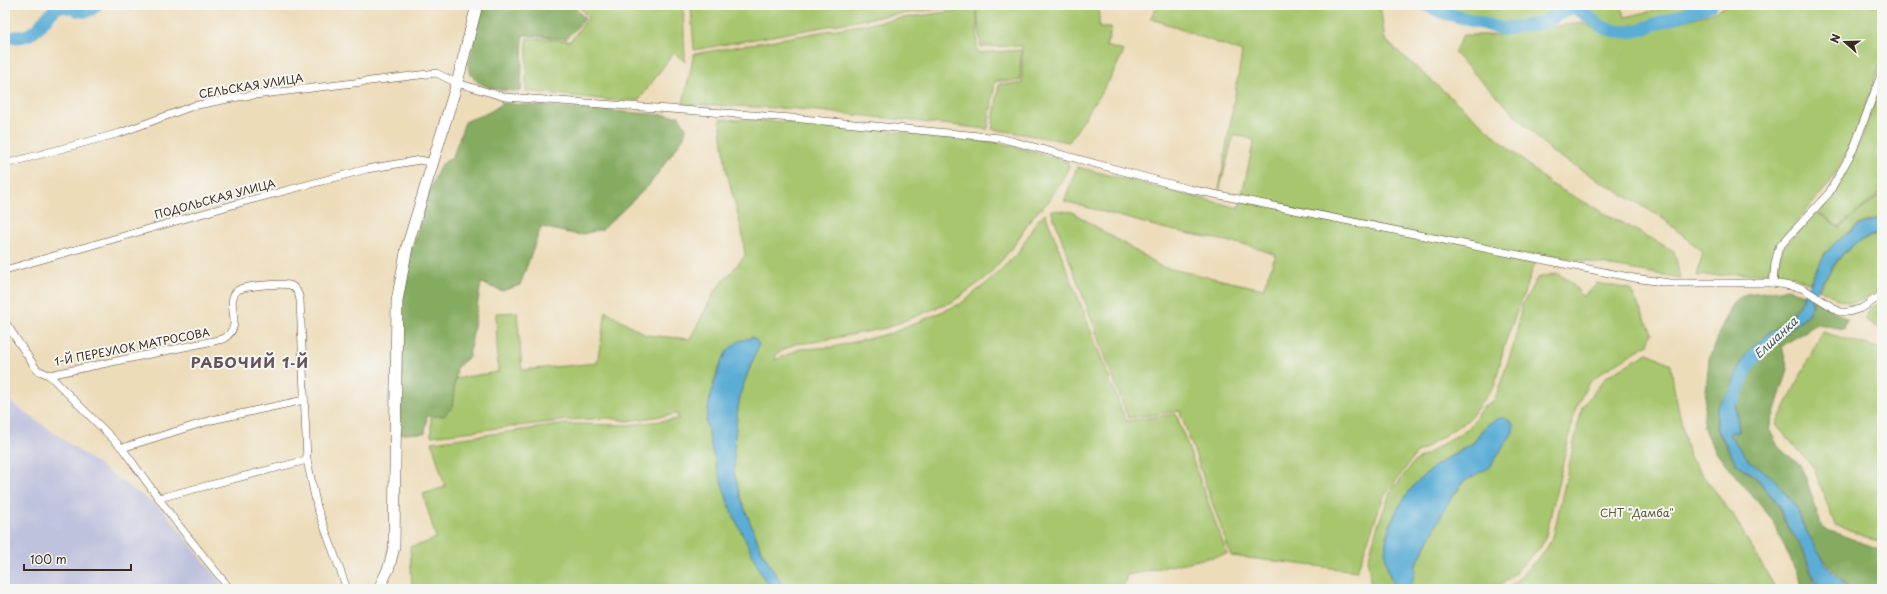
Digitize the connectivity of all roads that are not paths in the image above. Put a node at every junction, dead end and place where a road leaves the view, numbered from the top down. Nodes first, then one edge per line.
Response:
1 (477, 5) edge
2 (1882, 72) edge
3 (457, 83) junction
4 (433, 163) junction
5 (5, 164) edge
6 (5, 270) edge
7 (1774, 283) junction
8 (1882, 295) edge
9 (5, 322) edge
10 (49, 375) junction
11 (304, 400) junction
12 (122, 448) junction
13 (306, 460) junction
14 (159, 498) junction
15 (230, 589) edge
16 (347, 589) edge
17 (378, 589) edge

1 - 3 main road
2 - 7 street
3 - 4 main road
3 - 5 street, СЕЛЬСКАЯ УЛИЦА
3 - 7 street, СЕЛЬСКАЯ УЛИЦА
4 - 6 street, ПОДОЛЬСКАЯ УЛИЦА
4 - 17 main road
7 - 8 street, СЕЛЬСКАЯ УЛИЦА
9 - 10 street
10 - 11 street, 1-Й ПЕРЕУЛОК МАТРОСОВА
10 - 12 street
11 - 12 street
11 - 13 street
12 - 14 street
13 - 14 street
13 - 16 street
14 - 15 street

